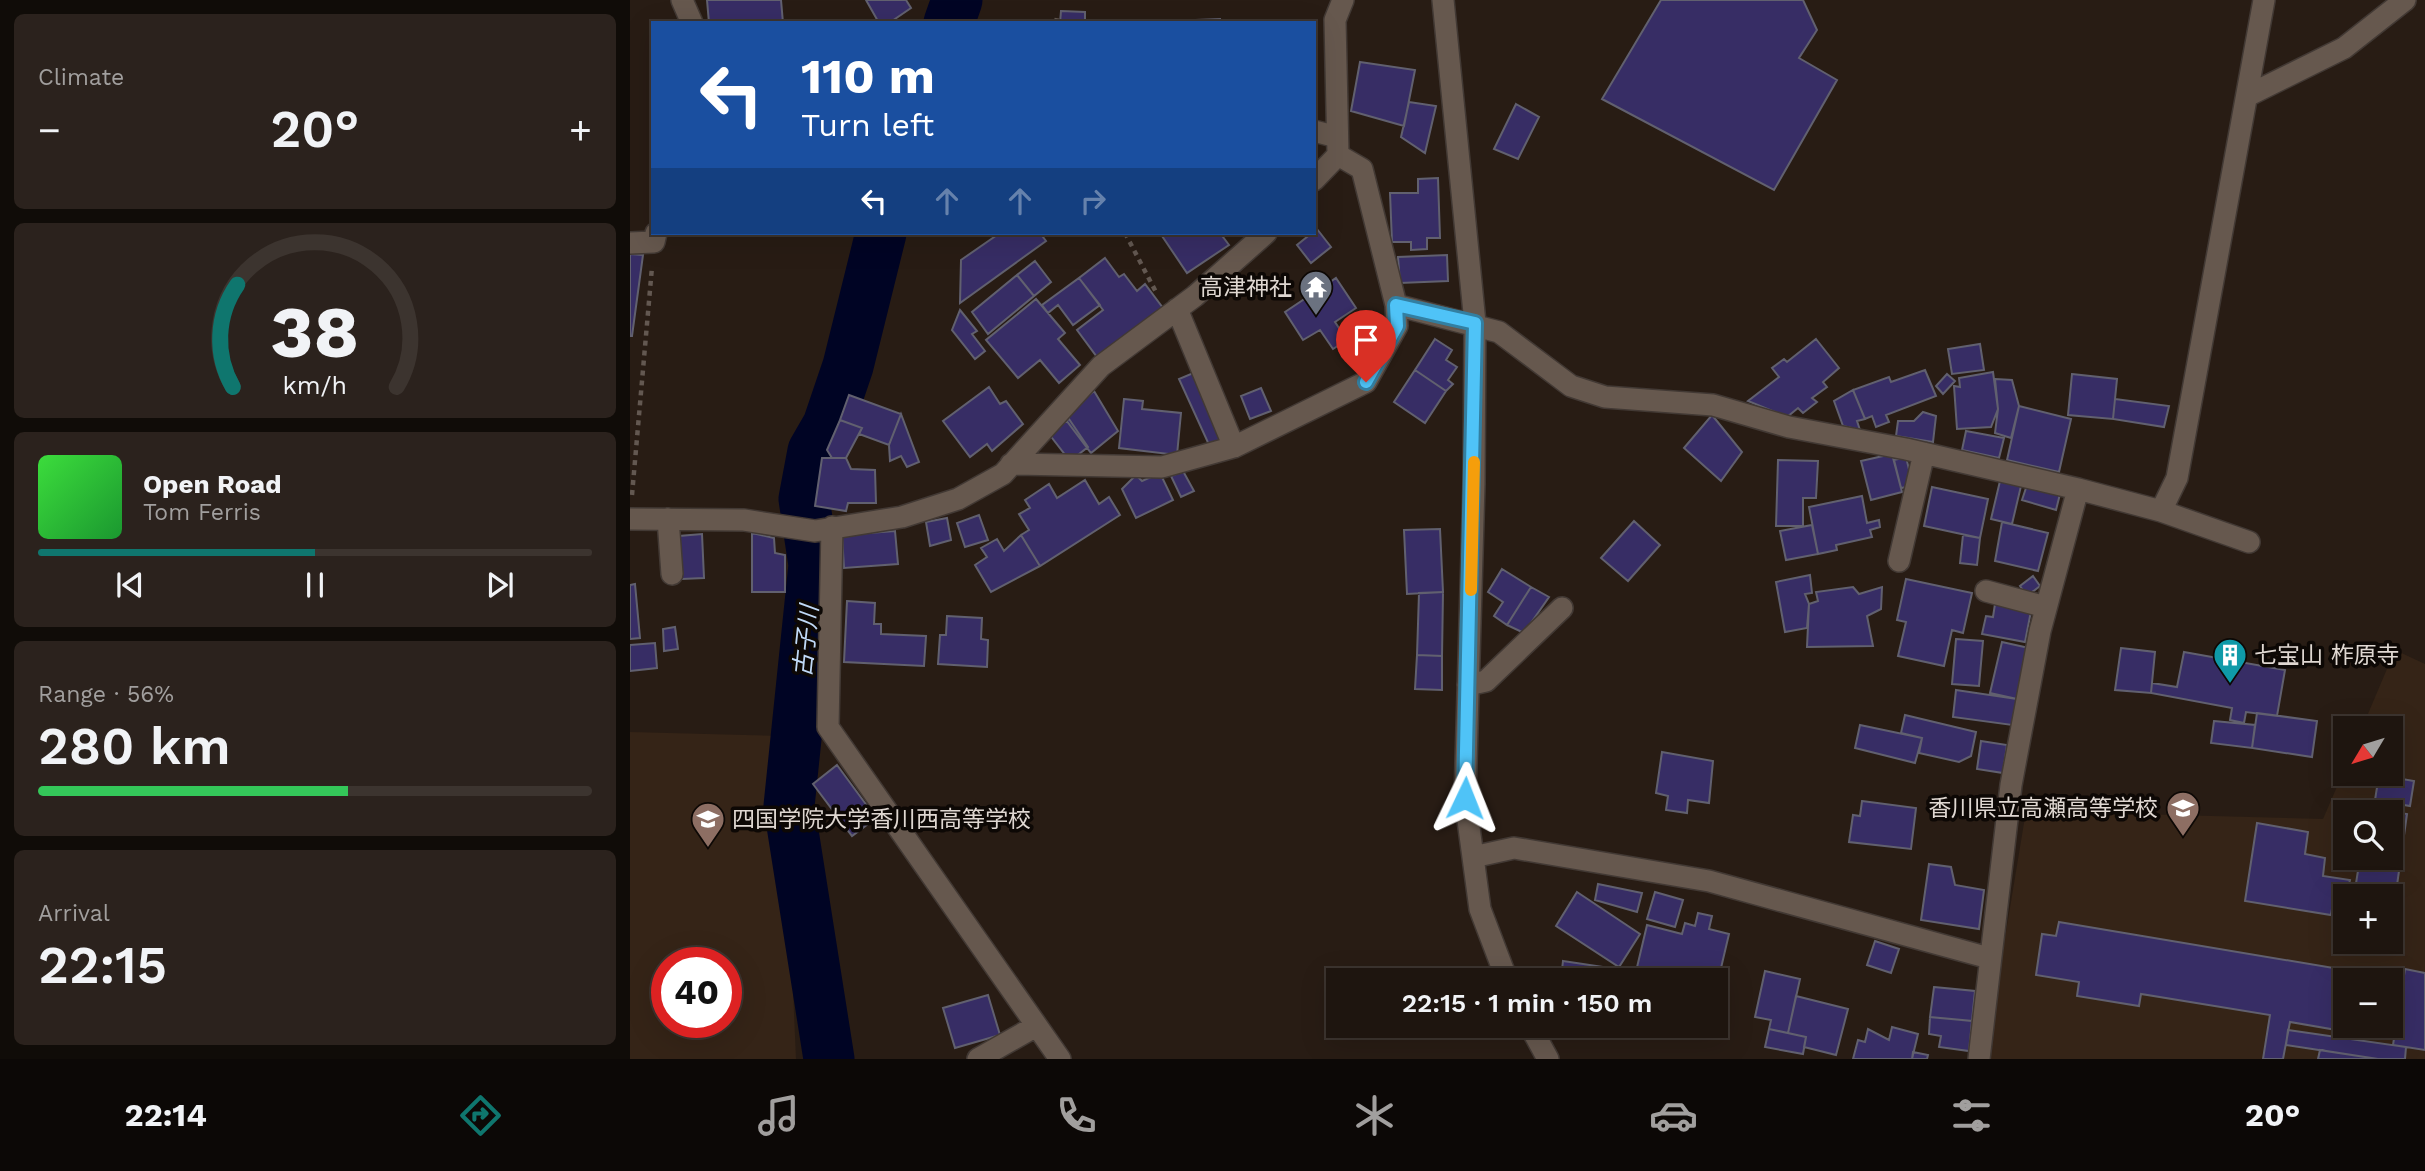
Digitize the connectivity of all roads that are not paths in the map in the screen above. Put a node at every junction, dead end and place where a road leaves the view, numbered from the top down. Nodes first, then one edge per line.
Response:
1 (682, 0) edge
2 (1343, 0) edge
3 (1443, 0) edge
4 (2264, 0) edge
5 (2405, 0) edge
6 (691, 21) edge
7 (2247, 96) junction
8 (1316, 132) edge
9 (1338, 146) junction
10 (1316, 177) edge
11 (1264, 235) edge
12 (655, 237) edge
13 (630, 243) edge
14 (1396, 305) junction
15 (1172, 313) junction
16 (1475, 323) junction
17 (1234, 447) junction
18 (1924, 453) junction
19 (1012, 464) junction
20 (2078, 489) junction
21 (631, 510) edge
22 (2161, 511) junction
23 (668, 519) junction
24 (832, 527) junction
25 (2249, 542) dead end
26 (1899, 561) dead end
27 (673, 574) dead end
28 (1986, 591) dead end
29 (2046, 607) junction
30 (1562, 608) dead end
31 (1468, 685) junction
32 (1473, 857) junction
33 (1989, 958) junction
34 (1502, 968) edge
35 (1036, 1026) junction
36 (1537, 1038) edge
37 (978, 1059) edge
38 (1060, 1059) edge
39 (1548, 1059) edge
40 (1979, 1059) edge

1 - 6 street
2 - 9 street
3 - 16 street
4 - 7 street
5 - 7 street
7 - 22 street
8 - 9 street
9 - 10 street
9 - 14 street
11 - 15 street
12 - 13 street
14 - 16 street
14 - 17 street
15 - 17 street
15 - 19 street
16 - 18 street
16 - 31 street
17 - 19 street
18 - 20 street
18 - 26 street
19 - 24 street
20 - 22 street
20 - 29 street
21 - 23 street
22 - 25 street
23 - 24 street
23 - 27 street
24 - 35 street
28 - 29 street
29 - 33 street
30 - 31 street
31 - 32 street
32 - 33 street
32 - 34 street
33 - 40 street
35 - 37 street
35 - 38 street
36 - 39 street

